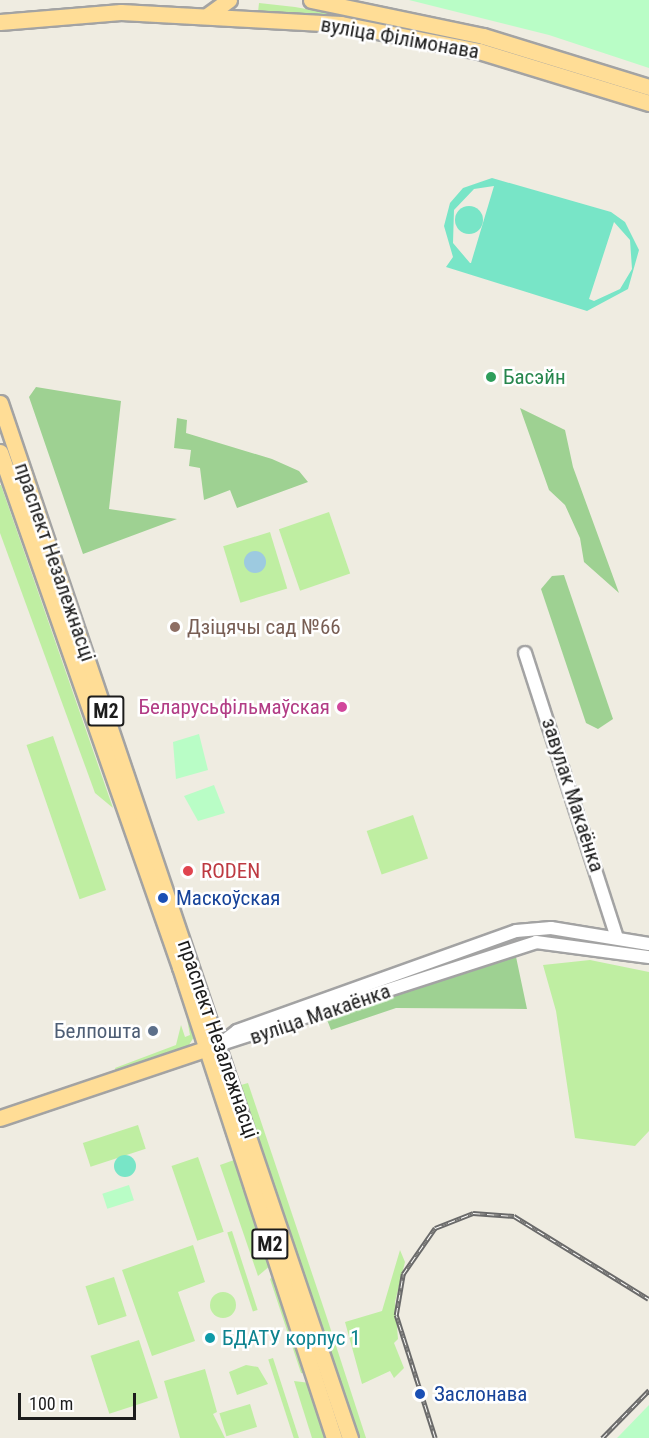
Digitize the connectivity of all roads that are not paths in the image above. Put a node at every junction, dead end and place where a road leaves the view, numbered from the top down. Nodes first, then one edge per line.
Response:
1 (229, 0) edge
2 (311, 0) edge
3 (80, 7) edge
4 (205, 16) junction
5 (0, 22) edge
6 (481, 44) junction
7 (649, 87) edge
8 (649, 103) edge
9 (0, 403) edge
10 (0, 452) edge
11 (525, 653) dead end
12 (524, 930) junction
13 (617, 937) junction
14 (527, 944) junction
15 (649, 944) edge
16 (649, 957) edge
17 (213, 1046) junction
18 (0, 1118) edge
19 (334, 1438) edge
20 (350, 1438) edge

1 - 4 main road
2 - 6 main road, вуліца Філімонава
3 - 4 main road, вуліца Філімонава
3 - 5 main road, вуліца Філімонава
4 - 6 main road, вуліца Філімонава
6 - 7 main road, вуліца Філімонава
6 - 8 main road, вуліца Філімонава
9 - 17 main road, праспект Незалежнасці / М2
10 - 17 main road, праспект Незалежнасці / М2
11 - 13 street, завулак Макаёнка
12 - 13 street, вуліца Макаёнка
12 - 14 street
12 - 17 street, вуліца Макаёнка
13 - 15 street, вуліца Макаёнка
14 - 16 street, вуліца Макаёнка
14 - 17 street, вуліца Макаёнка
17 - 18 main road
17 - 19 main road, праспект Незалежнасці / М2
17 - 20 main road, праспект Незалежнасці / М2

